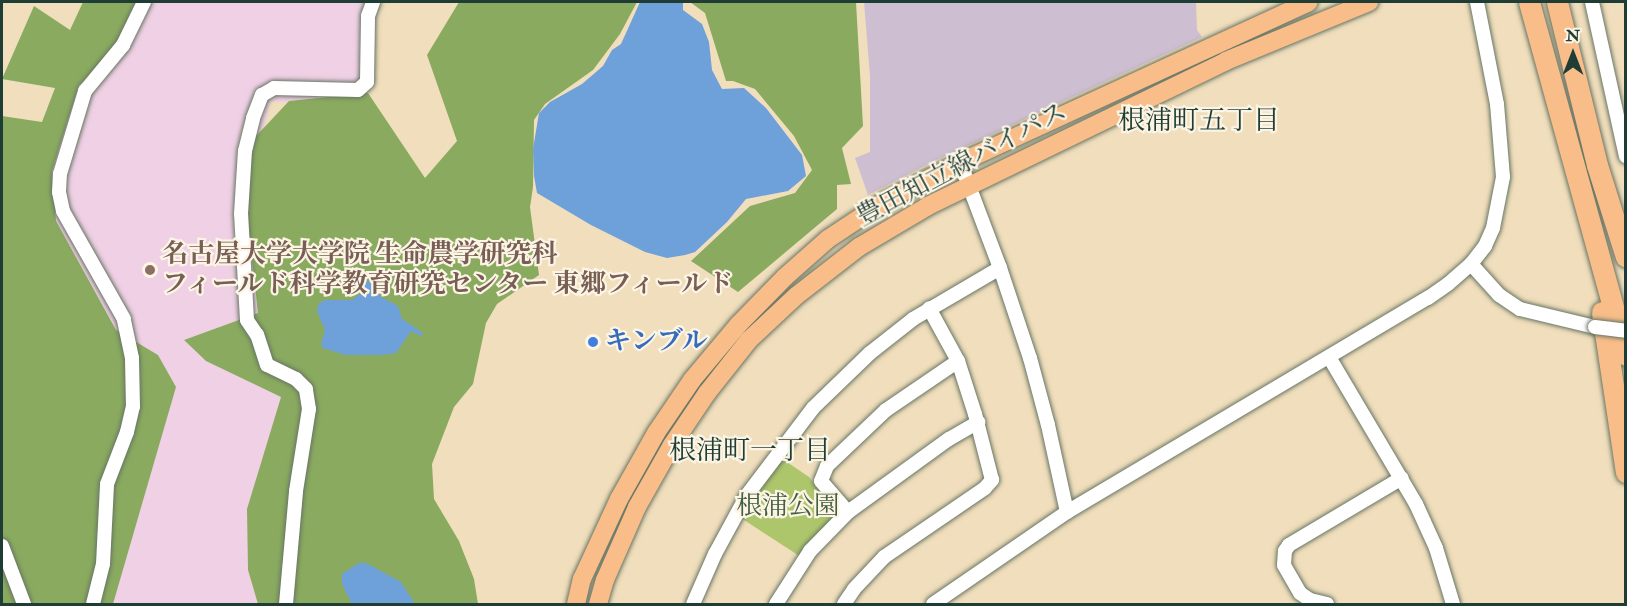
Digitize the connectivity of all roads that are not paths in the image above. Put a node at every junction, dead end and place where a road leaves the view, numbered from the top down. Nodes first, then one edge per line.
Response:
1 (144, 2) edge
2 (373, 2) edge
3 (1309, 2) edge
4 (1369, 2) edge
5 (1477, 2) edge
6 (1529, 2) edge
7 (1557, 2) edge
8 (1592, 2) edge
9 (1626, 156) edge
10 (960, 162) junction
11 (970, 185) junction
12 (1592, 231) junction
13 (1626, 255) edge
14 (1471, 264) junction
15 (1000, 268) junction
16 (929, 308) junction
17 (1626, 331) edge
18 (1626, 355) edge
19 (1329, 357) junction
20 (958, 361) junction
21 (978, 422) junction
22 (1626, 472) edge
23 (1402, 478) junction
24 (848, 512) junction
25 (1067, 512) junction
26 (2, 546) edge
27 (24, 604) edge
28 (93, 604) edge
29 (286, 604) edge
30 (576, 604) edge
31 (598, 604) edge
32 (693, 604) edge
33 (776, 604) edge
34 (844, 604) edge
35 (933, 604) edge
36 (1327, 604) edge
37 (1452, 604) edge

1 - 28 street
2 - 29 street
3 - 10 main road, 豊田知立線バイパス
4 - 11 main road, 豊田知立線バイパス
5 - 14 street
6 - 12 highway
7 - 13 highway
8 - 9 street
10 - 11 street
10 - 30 main road, 豊田知立線バイパス
11 - 15 street
11 - 31 main road, 豊田知立線バイパス
12 - 18 highway
12 - 22 highway
14 - 17 street, bridge
14 - 19 street
15 - 16 street
15 - 25 street
16 - 20 street
16 - 32 street
19 - 23 street
19 - 25 street
20 - 21 street
20 - 24 street
21 - 24 street
21 - 34 street
23 - 36 street
23 - 37 street
24 - 33 street
25 - 35 street
26 - 27 street

